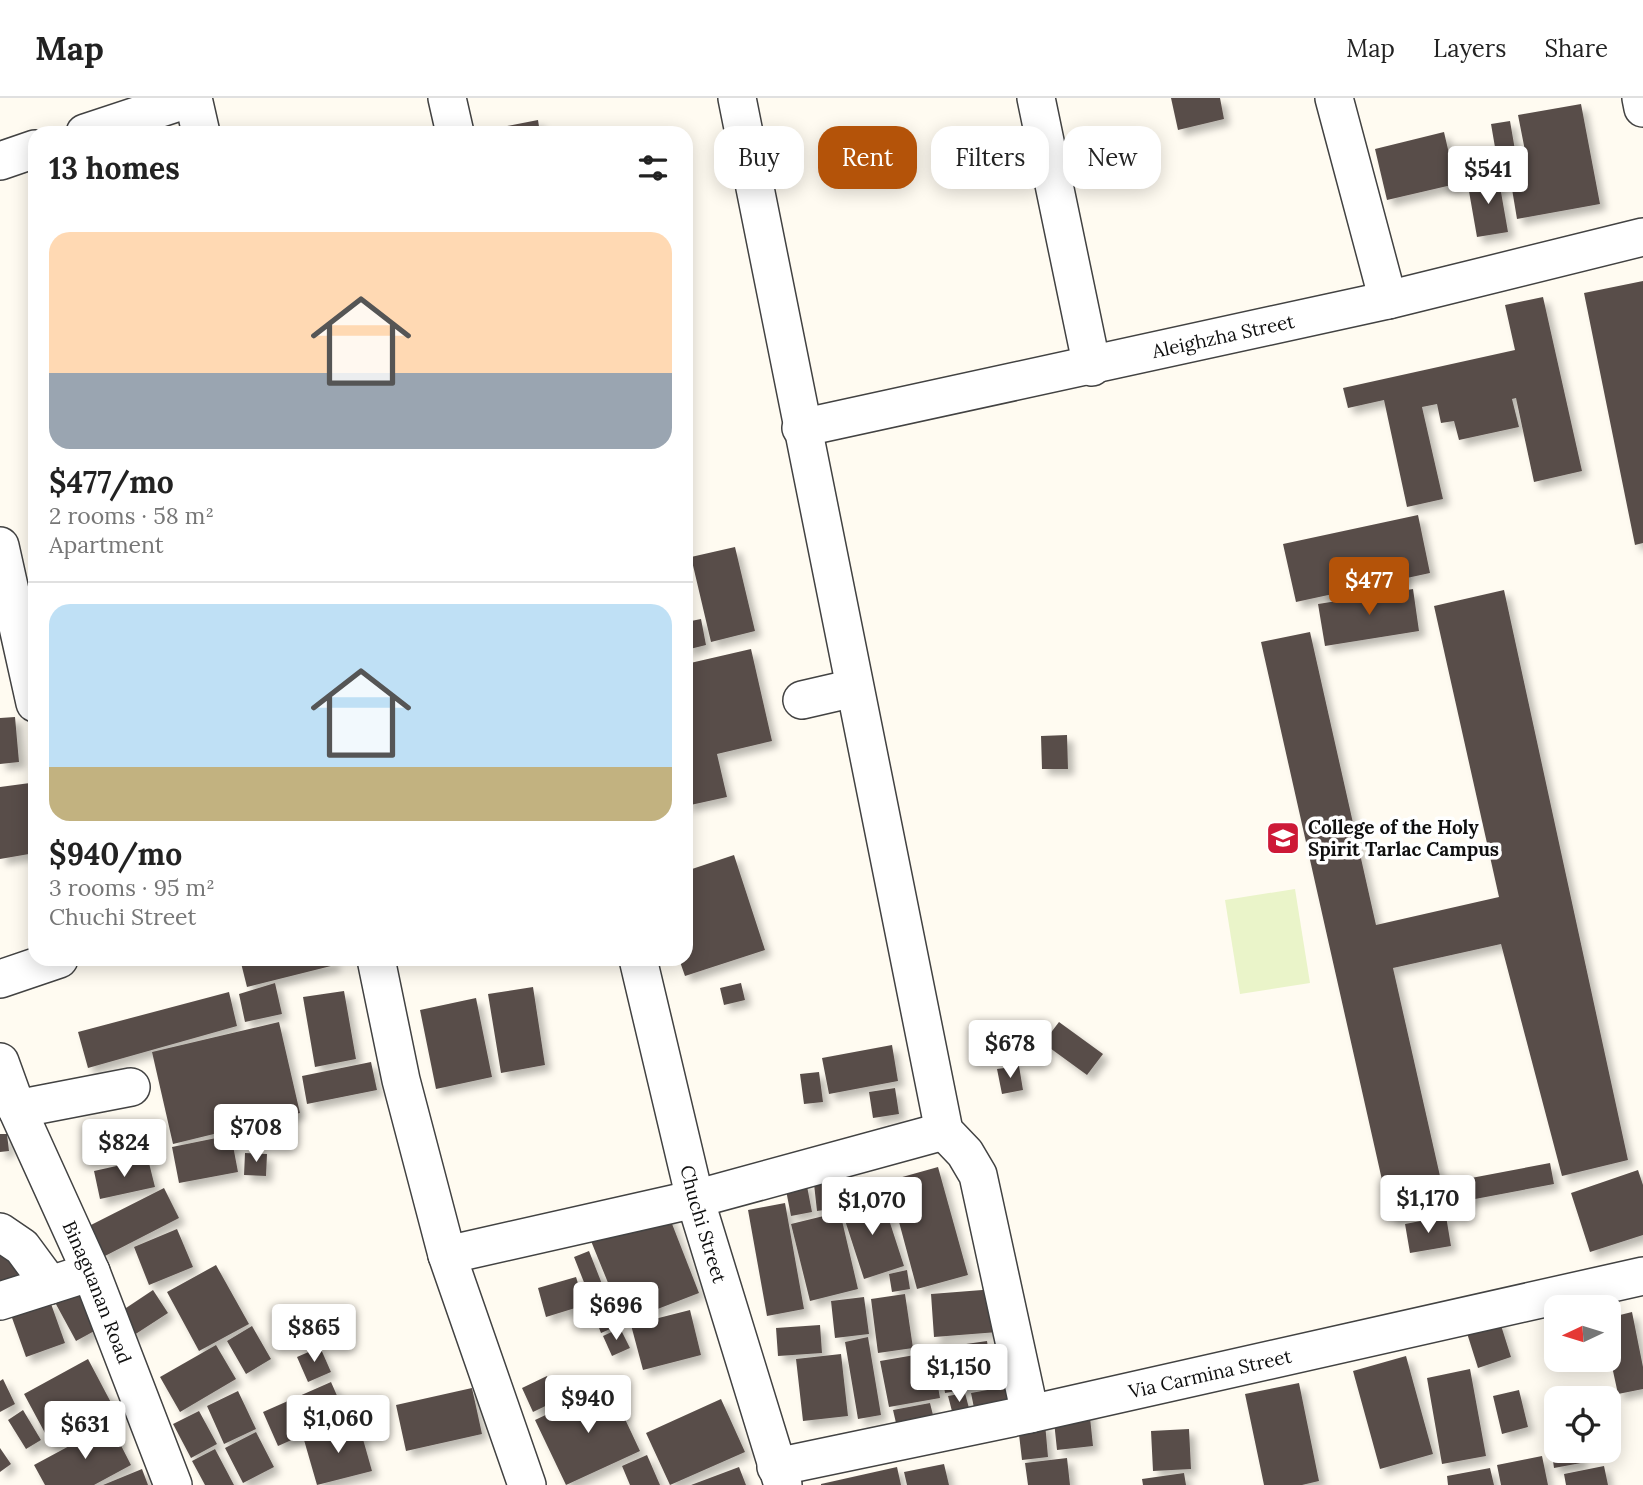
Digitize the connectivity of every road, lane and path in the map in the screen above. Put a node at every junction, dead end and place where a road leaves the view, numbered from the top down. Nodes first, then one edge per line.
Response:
1 (192, 98) edge
2 (447, 98) edge
3 (737, 98) edge
4 (1036, 98) edge
5 (1334, 98) edge
6 (1640, 98) edge
7 (1643, 108) edge
8 (106, 126) edge
9 (199, 126) edge
10 (453, 126) edge
11 (28, 151) edge
12 (0, 161) edge
13 (1643, 237) edge
14 (1388, 300) junction
15 (1092, 367) junction
16 (801, 428) junction
17 (0, 546) edge
18 (28, 672) edge
19 (854, 688) junction
20 (802, 700) dead end
21 (38, 966) edge
22 (377, 966) edge
23 (640, 966) edge
24 (0, 979) edge
25 (0, 1062) edge
26 (131, 1087) dead end
27 (17, 1109) junction
28 (944, 1131) junction
29 (695, 1199) junction
30 (0, 1233) edge
31 (446, 1255) junction
32 (91, 1272) junction
33 (1643, 1276) edge
34 (50, 1285) junction
35 (0, 1301) edge
36 (1030, 1413) junction
37 (780, 1476) edge
38 (173, 1485) edge
39 (527, 1485) edge

1 - 8 street
1 - 9 street
2 - 10 street
3 - 16 street
4 - 15 street
5 - 14 street
6 - 7 street
11 - 12 street
13 - 14 street, Aleighzha Street
14 - 15 street, Aleighzha Street
15 - 16 street, Aleighzha Street
16 - 19 street
17 - 18 street
19 - 20 street
19 - 28 street
21 - 24 street
22 - 31 street
23 - 29 street, Chuchi Street
25 - 27 street, Binaguanan Road
26 - 27 street
27 - 32 street, Binaguanan Road
28 - 29 street
28 - 36 street
29 - 31 street
29 - 37 street, Chuchi Street
30 - 34 street
31 - 39 street
32 - 34 street
32 - 38 street, Binaguanan Road
33 - 36 street, Via Carmina Street
34 - 35 street
36 - 37 street, Via Carmina Street

